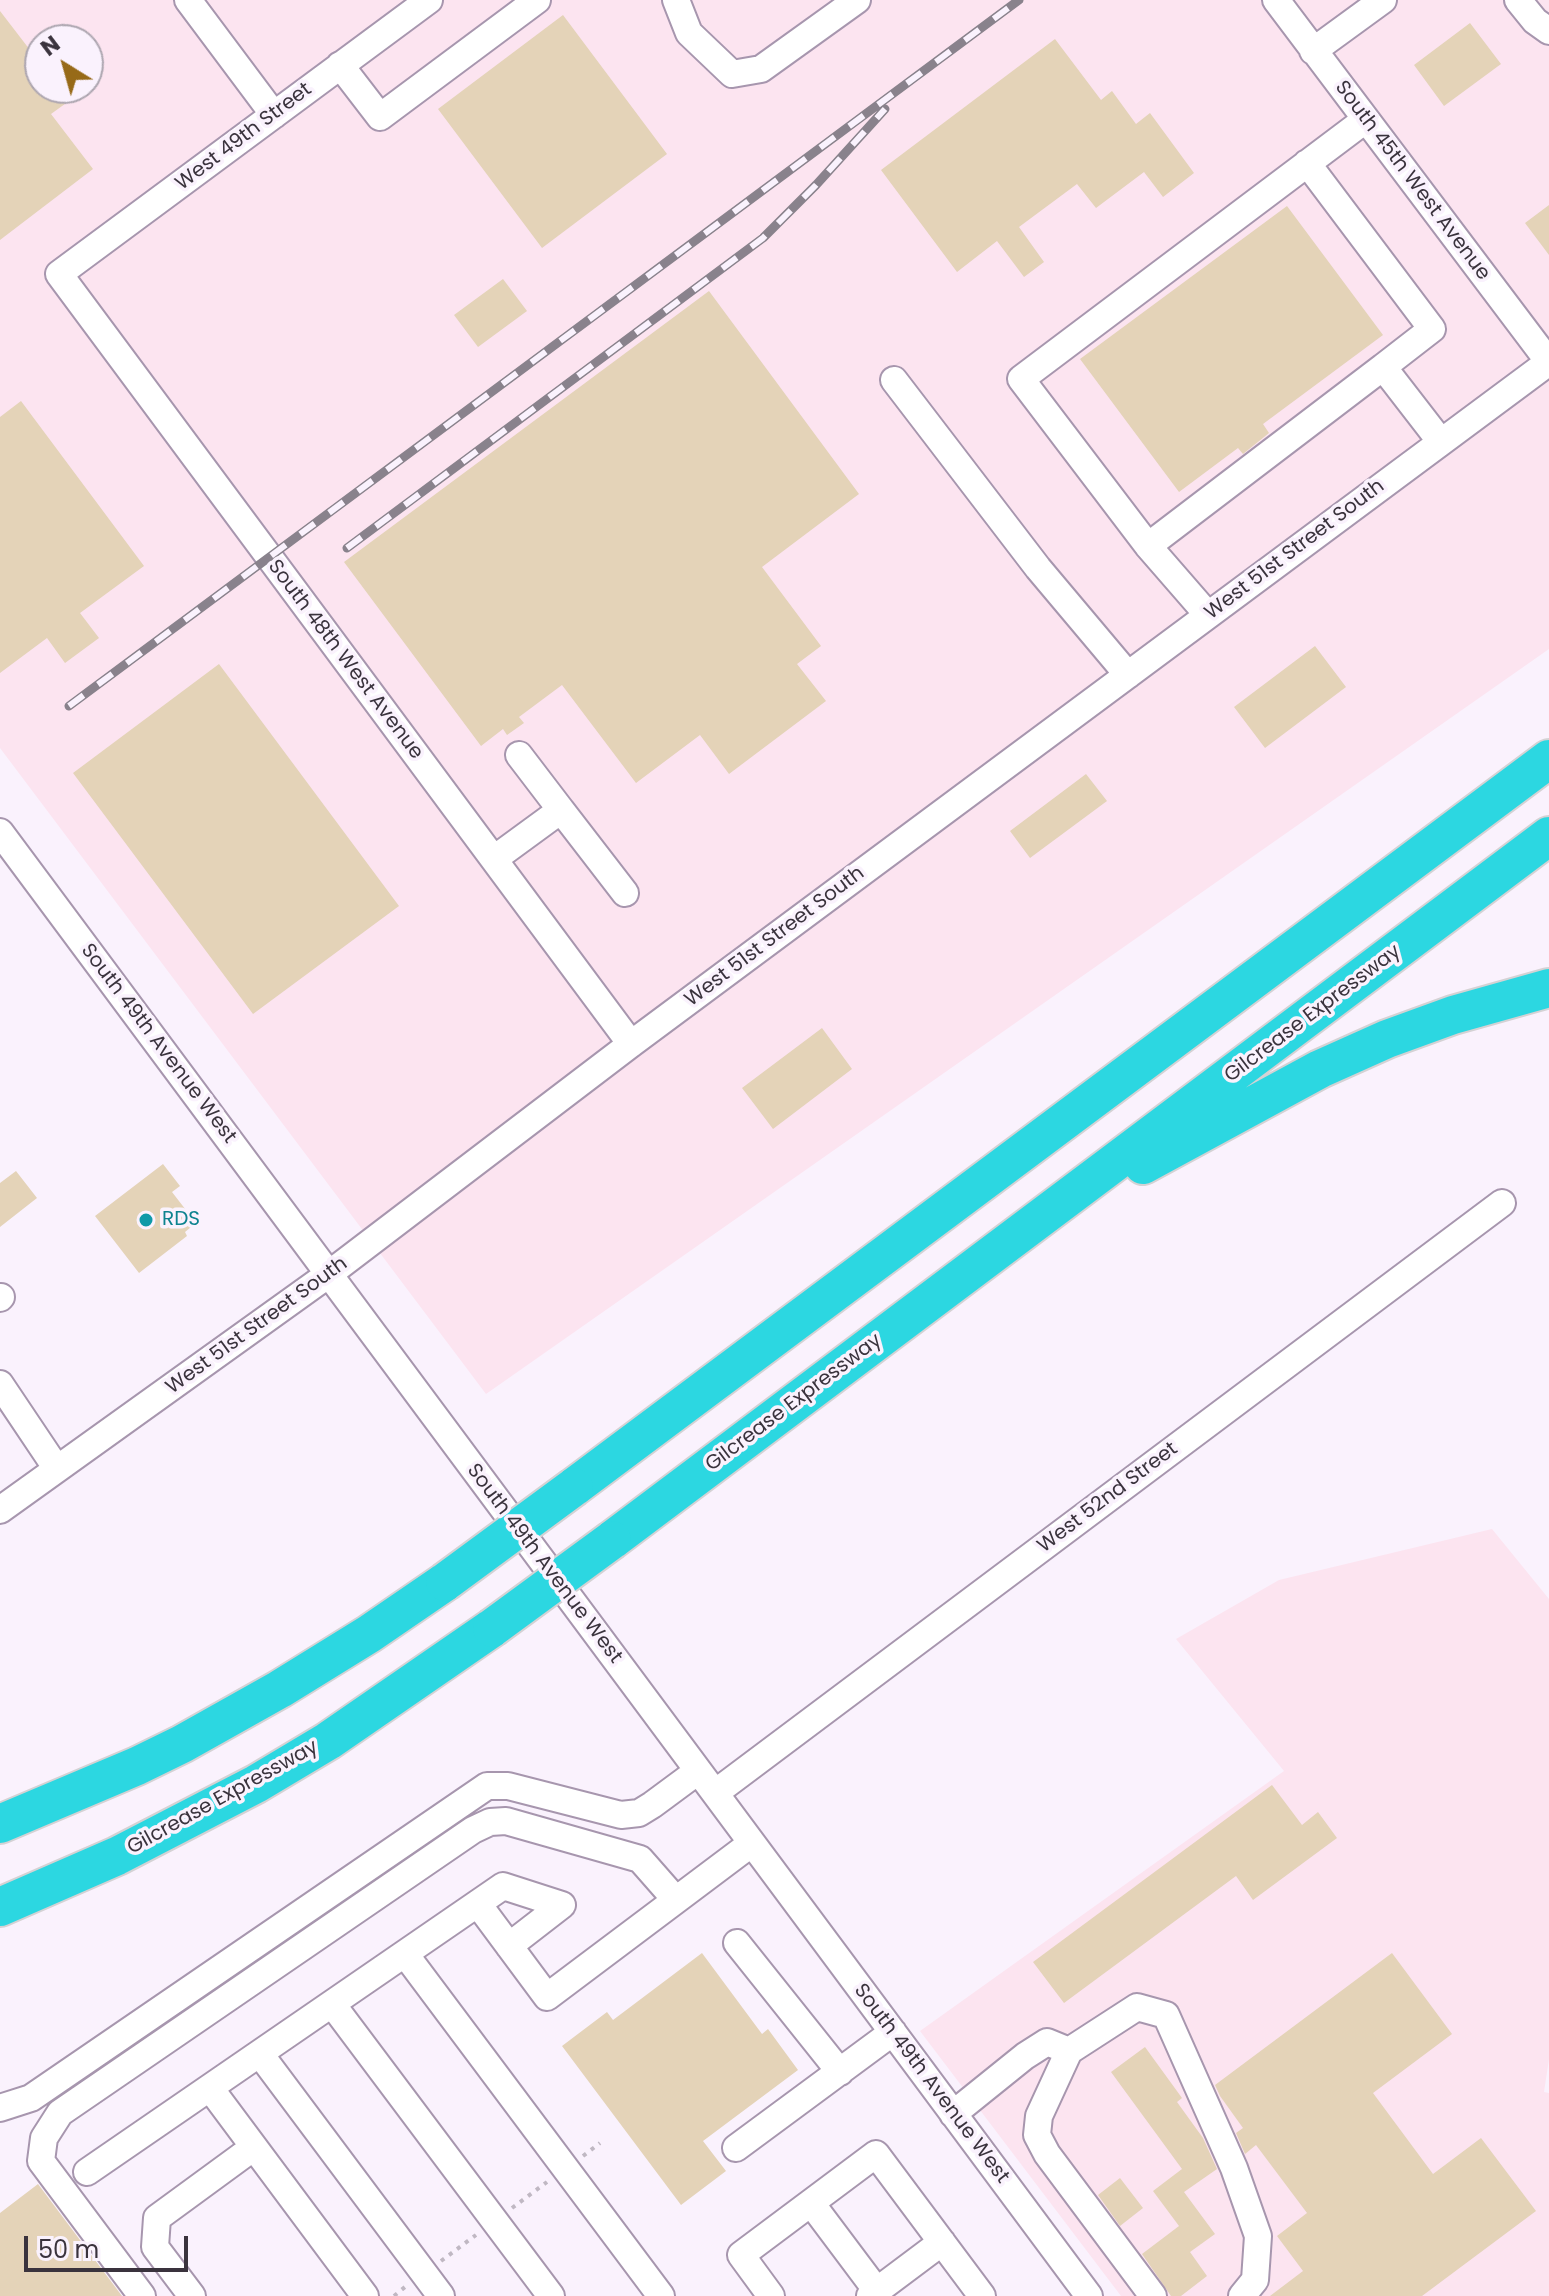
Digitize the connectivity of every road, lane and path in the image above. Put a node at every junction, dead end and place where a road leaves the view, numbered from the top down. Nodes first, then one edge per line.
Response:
1 (188, 0) edge
2 (429, 0) edge
3 (537, 0) edge
4 (676, 0) edge
5 (857, 0) edge
6 (1383, 0) edge
7 (1518, 0) edge
8 (1280, 2) edge
9 (1549, 31) edge
10 (1313, 51) junction
11 (340, 65) junction
12 (274, 115) junction
13 (1365, 120) junction
14 (1307, 163) junction
15 (59, 274) joint
16 (1549, 362) edge
17 (1383, 367) junction
18 (894, 380) dead end
19 (1441, 442) junction
20 (1148, 546) junction
21 (1208, 615) junction
22 (1128, 675) junction
23 (519, 755) dead end
24 (1549, 759) edge
25 (561, 810) junction
26 (0, 832) edge
27 (1549, 836) edge
28 (494, 859) junction
29 (625, 893) dead end
30 (1549, 988) edge
31 (631, 1044) junction
32 (1502, 1203) dead end
33 (1028, 1227) junction
34 (329, 1274) junction
35 (0, 1384) edge
36 (57, 1469) junction
37 (0, 1510) edge
38 (698, 1771) junction
39 (715, 1793) junction
40 (0, 1824) edge
41 (752, 1843) junction
42 (676, 1900) junction
43 (478, 1904) junction
44 (0, 1907) edge
45 (737, 1943) dead end
46 (509, 1946) junction
47 (405, 1954) junction
48 (332, 2004) junction
49 (893, 2032) junction
50 (1069, 2051) junction
51 (260, 2054) junction
52 (840, 2072) junction
53 (210, 2088) junction
54 (0, 2108) edge
55 (953, 2114) junction
56 (254, 2147) junction
57 (736, 2148) dead end
58 (87, 2172) dead end
59 (811, 2203) junction
60 (942, 2242) junction
61 (1078, 2292) edge
62 (873, 2293) edge
63 (142, 2296) edge
64 (192, 2296) edge
65 (365, 2296) edge
66 (441, 2296) edge
67 (551, 2296) edge
68 (661, 2296) edge
69 (771, 2296) edge
70 (982, 2296) edge
71 (1153, 2296) edge
72 (1242, 2296) edge

1 - 12 street
2 - 11 street, West 49th Street
3 - 11 street
4 - 5 street
6 - 10 street
7 - 9 street
8 - 10 street, South 45th West Avenue
10 - 13 street, South 45th West Avenue
11 - 12 street, West 49th Street
12 - 15 street, West 49th Street
13 - 14 street
13 - 16 street, South 45th West Avenue
14 - 17 street
14 - 20 street
15 - 28 street, South 48th West Avenue
16 - 19 street, West 51st Street South
17 - 19 street
17 - 20 street
18 - 22 street
19 - 21 street, West 51st Street South
20 - 21 street
21 - 22 street, West 51st Street South
22 - 31 street, West 51st Street South
23 - 25 street
24 - 40 highway, bridge
25 - 28 street
25 - 29 street
26 - 34 street, South 49th Avenue West
27 - 33 highway, Gilcrease Expressway
28 - 31 street, South 48th West Avenue
30 - 33 highway
31 - 34 street, West 51st Street South
32 - 39 street, West 52nd Street
33 - 44 highway, Gilcrease Expressway, bridge
34 - 36 street, West 51st Street South
34 - 38 street, South 49th Avenue West
35 - 36 street
36 - 37 street, West 51st Street South
38 - 39 street, South 49th Avenue West
38 - 54 street
39 - 41 street, South 49th Avenue West
41 - 42 street
41 - 49 street, South 49th Avenue West
42 - 46 street
42 - 63 street
43 - 46 street
43 - 46 street
43 - 47 street
45 - 52 street
47 - 48 street
47 - 68 street
48 - 51 street
48 - 67 street
49 - 52 street
49 - 55 street, South 49th Avenue West
50 - 55 street
50 - 71 street
50 - 72 street
51 - 53 street
51 - 66 street
52 - 57 street
53 - 56 street
53 - 58 street
55 - 61 street, South 49th Avenue West
56 - 64 street
56 - 65 street
59 - 60 street
59 - 62 street
59 - 69 street
60 - 62 street
60 - 70 street

